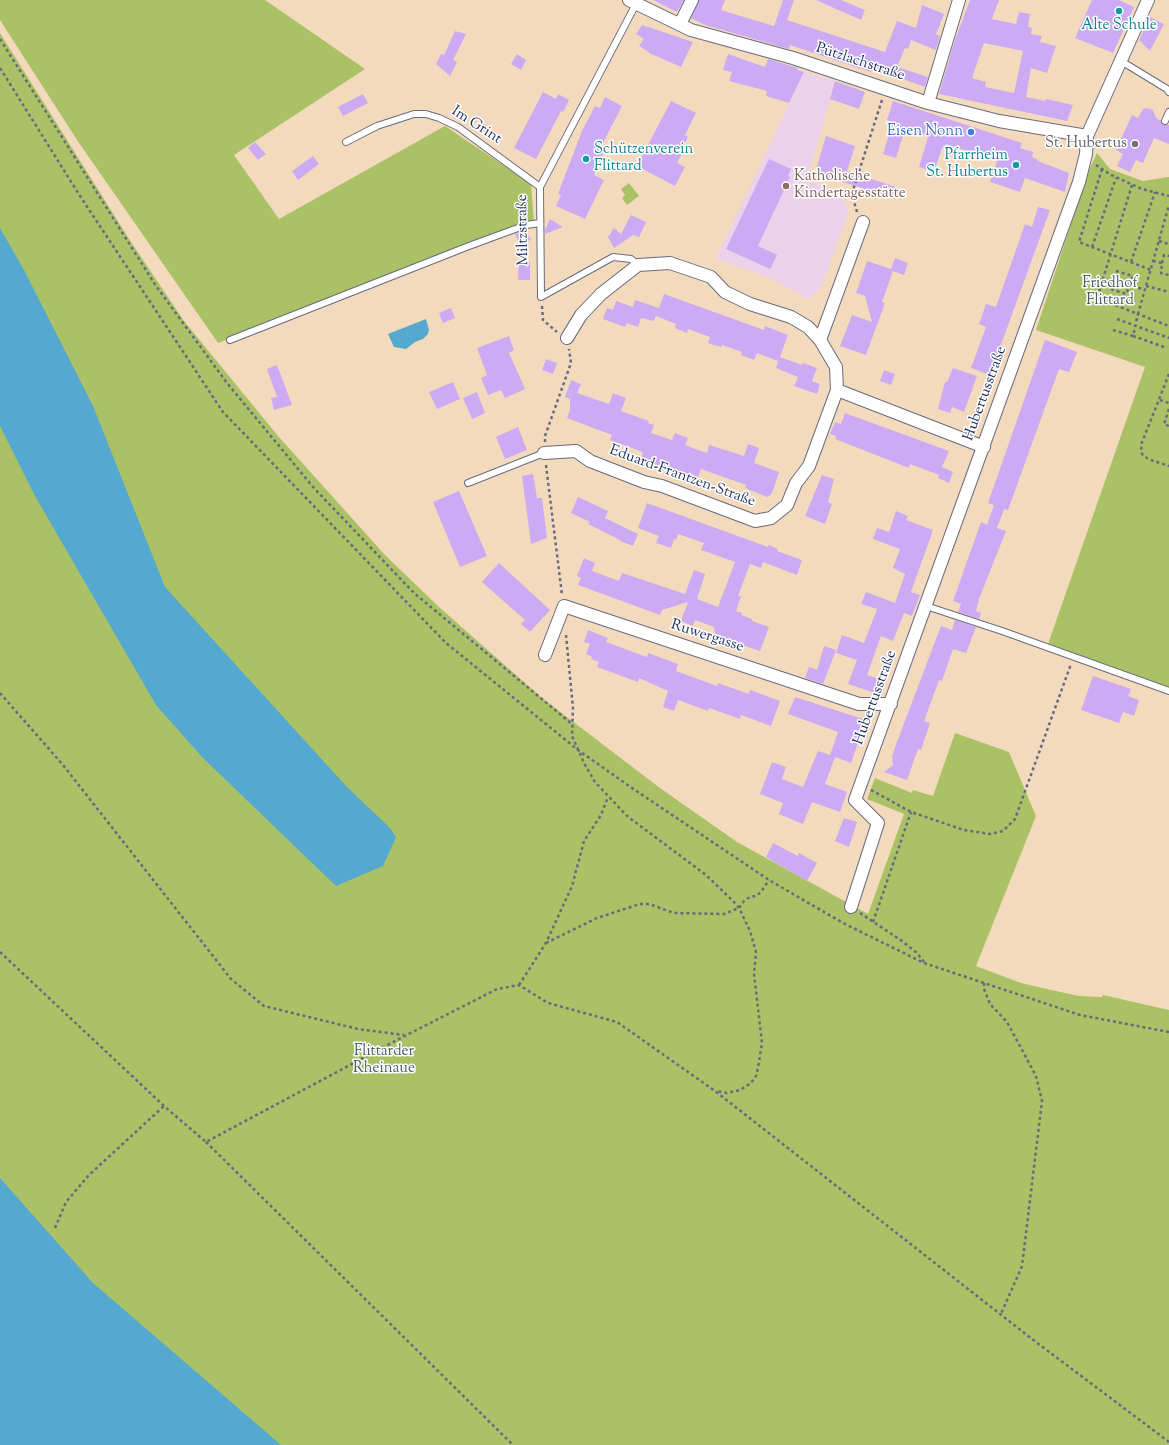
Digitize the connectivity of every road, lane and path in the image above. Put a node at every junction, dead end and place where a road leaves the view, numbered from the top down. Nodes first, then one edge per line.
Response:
1 (692, 0) edge
2 (959, 0) edge
3 (1148, 0) edge
4 (633, 2) edge
5 (680, 24) junction
6 (0, 39) edge
7 (1121, 61) junction
8 (0, 68) edge
9 (886, 88) junction
10 (1169, 92) edge
11 (928, 102) junction
12 (1169, 112) edge
13 (1165, 120) dead end
14 (1087, 136) junction
15 (346, 142) dead end
16 (1086, 154) junction
17 (1102, 169) junction
18 (1116, 178) junction
19 (1132, 185) junction
20 (540, 187) junction
21 (1155, 192) junction
22 (1169, 196) edge
23 (1169, 205) edge
24 (863, 222) joint
25 (540, 223) junction
26 (1159, 241) junction
27 (1169, 244) edge
28 (1092, 247) junction
29 (1111, 254) junction
30 (1169, 256) edge
31 (1153, 261) junction
32 (1131, 262) junction
33 (1162, 263) junction
34 (638, 265) junction
35 (1151, 270) junction
36 (1116, 271) dead end
37 (1169, 275) edge
38 (1130, 284) junction
39 (1146, 286) junction
40 (1111, 289) dead end
41 (1145, 290) junction
42 (1169, 292) edge
43 (541, 297) junction
44 (1138, 314) junction
45 (1117, 319) dead end
46 (1135, 326) junction
47 (1169, 326) edge
48 (1113, 330) dead end
49 (1133, 336) junction
50 (567, 338) junction
51 (1169, 338) edge
52 (230, 340) dead end
53 (820, 340) junction
54 (1167, 348) dead end
55 (1169, 374) edge
56 (837, 390) junction
57 (1160, 400) junction
58 (1169, 403) edge
59 (1169, 409) edge
60 (1169, 426) edge
61 (984, 447) junction
62 (544, 453) junction
63 (1169, 466) edge
64 (468, 483) dead end
65 (564, 606) junction
66 (926, 606) junction
67 (566, 630) dead end
68 (544, 655) dead end
69 (1075, 658) junction
70 (1166, 690) edge
71 (0, 693) edge
72 (891, 704) junction
73 (573, 724) junction
74 (578, 750) junction
75 (863, 780) junction
76 (608, 797) junction
77 (911, 812) junction
78 (769, 880) junction
79 (851, 907) joint
80 (739, 908) junction
81 (873, 922) junction
82 (546, 942) junction
83 (0, 952) edge
84 (924, 963) junction
85 (984, 983) junction
86 (519, 986) junction
87 (1169, 1032) edge
88 (405, 1036) junction
89 (715, 1091) junction
90 (164, 1106) junction
91 (206, 1142) junction
92 (55, 1228) dead end
93 (1001, 1314) junction
94 (1169, 1442) edge
95 (513, 1445) edge

1 - 5 street
2 - 11 street
3 - 7 street, Hubertusstraße
4 - 5 street, Pützlachstraße
4 - 20 lane, Miltzstraße
5 - 9 street, Pützlachstraße
6 - 73 path
7 - 10 lane
7 - 14 street, Hubertusstraße
8 - 74 path
9 - 11 street, Pützlachstraße
9 - 24 path
11 - 14 street, Pützlachstraße
12 - 13 lane
14 - 16 street, Hubertusstraße
15 - 20 lane, Im Grint
16 - 17 path
16 - 61 street, Hubertusstraße
17 - 18 path
17 - 28 path
18 - 19 path
18 - 28 path
19 - 21 path
19 - 29 path
20 - 25 lane, Miltzstraße
21 - 22 path
21 - 32 path
23 - 26 path
24 - 53 street
25 - 43 lane, Miltzstraße
25 - 52 lane
26 - 27 path
26 - 31 path
28 - 29 path
29 - 32 path
29 - 44 path
30 - 33 path
31 - 33 path
31 - 35 path
32 - 35 path
33 - 37 path
34 - 43 lane
34 - 50 street
34 - 53 street
35 - 39 path
36 - 38 path
38 - 40 path
38 - 41 path
39 - 41 path
39 - 42 path
41 - 44 path
43 - 50 path
44 - 46 path
44 - 47 path
45 - 46 path
46 - 49 path
46 - 51 path
48 - 49 path
49 - 54 path
50 - 62 path
53 - 56 street
55 - 57 path
56 - 61 street
56 - 62 street, Eduard-Frantzen-Straße
57 - 58 path
57 - 63 path
59 - 60 path
61 - 66 street, Hubertusstraße
62 - 64 lane
62 - 65 path
65 - 68 street
65 - 72 street, Ruwergasse
66 - 69 lane
66 - 72 street, Hubertusstraße
67 - 73 path
69 - 70 lane
69 - 77 path
71 - 88 path
72 - 75 street, Hubertusstraße
73 - 74 path
74 - 76 path
74 - 78 path
75 - 77 path
75 - 79 street, Hubertusstraße
76 - 80 path
76 - 82 path
77 - 81 path
78 - 80 path
78 - 84 path
79 - 81 path
80 - 82 path
80 - 89 path
81 - 84 path
82 - 86 path
83 - 90 path
84 - 85 path
85 - 87 path
85 - 93 path
86 - 88 path
86 - 89 path
88 - 91 path
89 - 93 path
90 - 91 path
90 - 92 path
91 - 95 path
93 - 94 path

